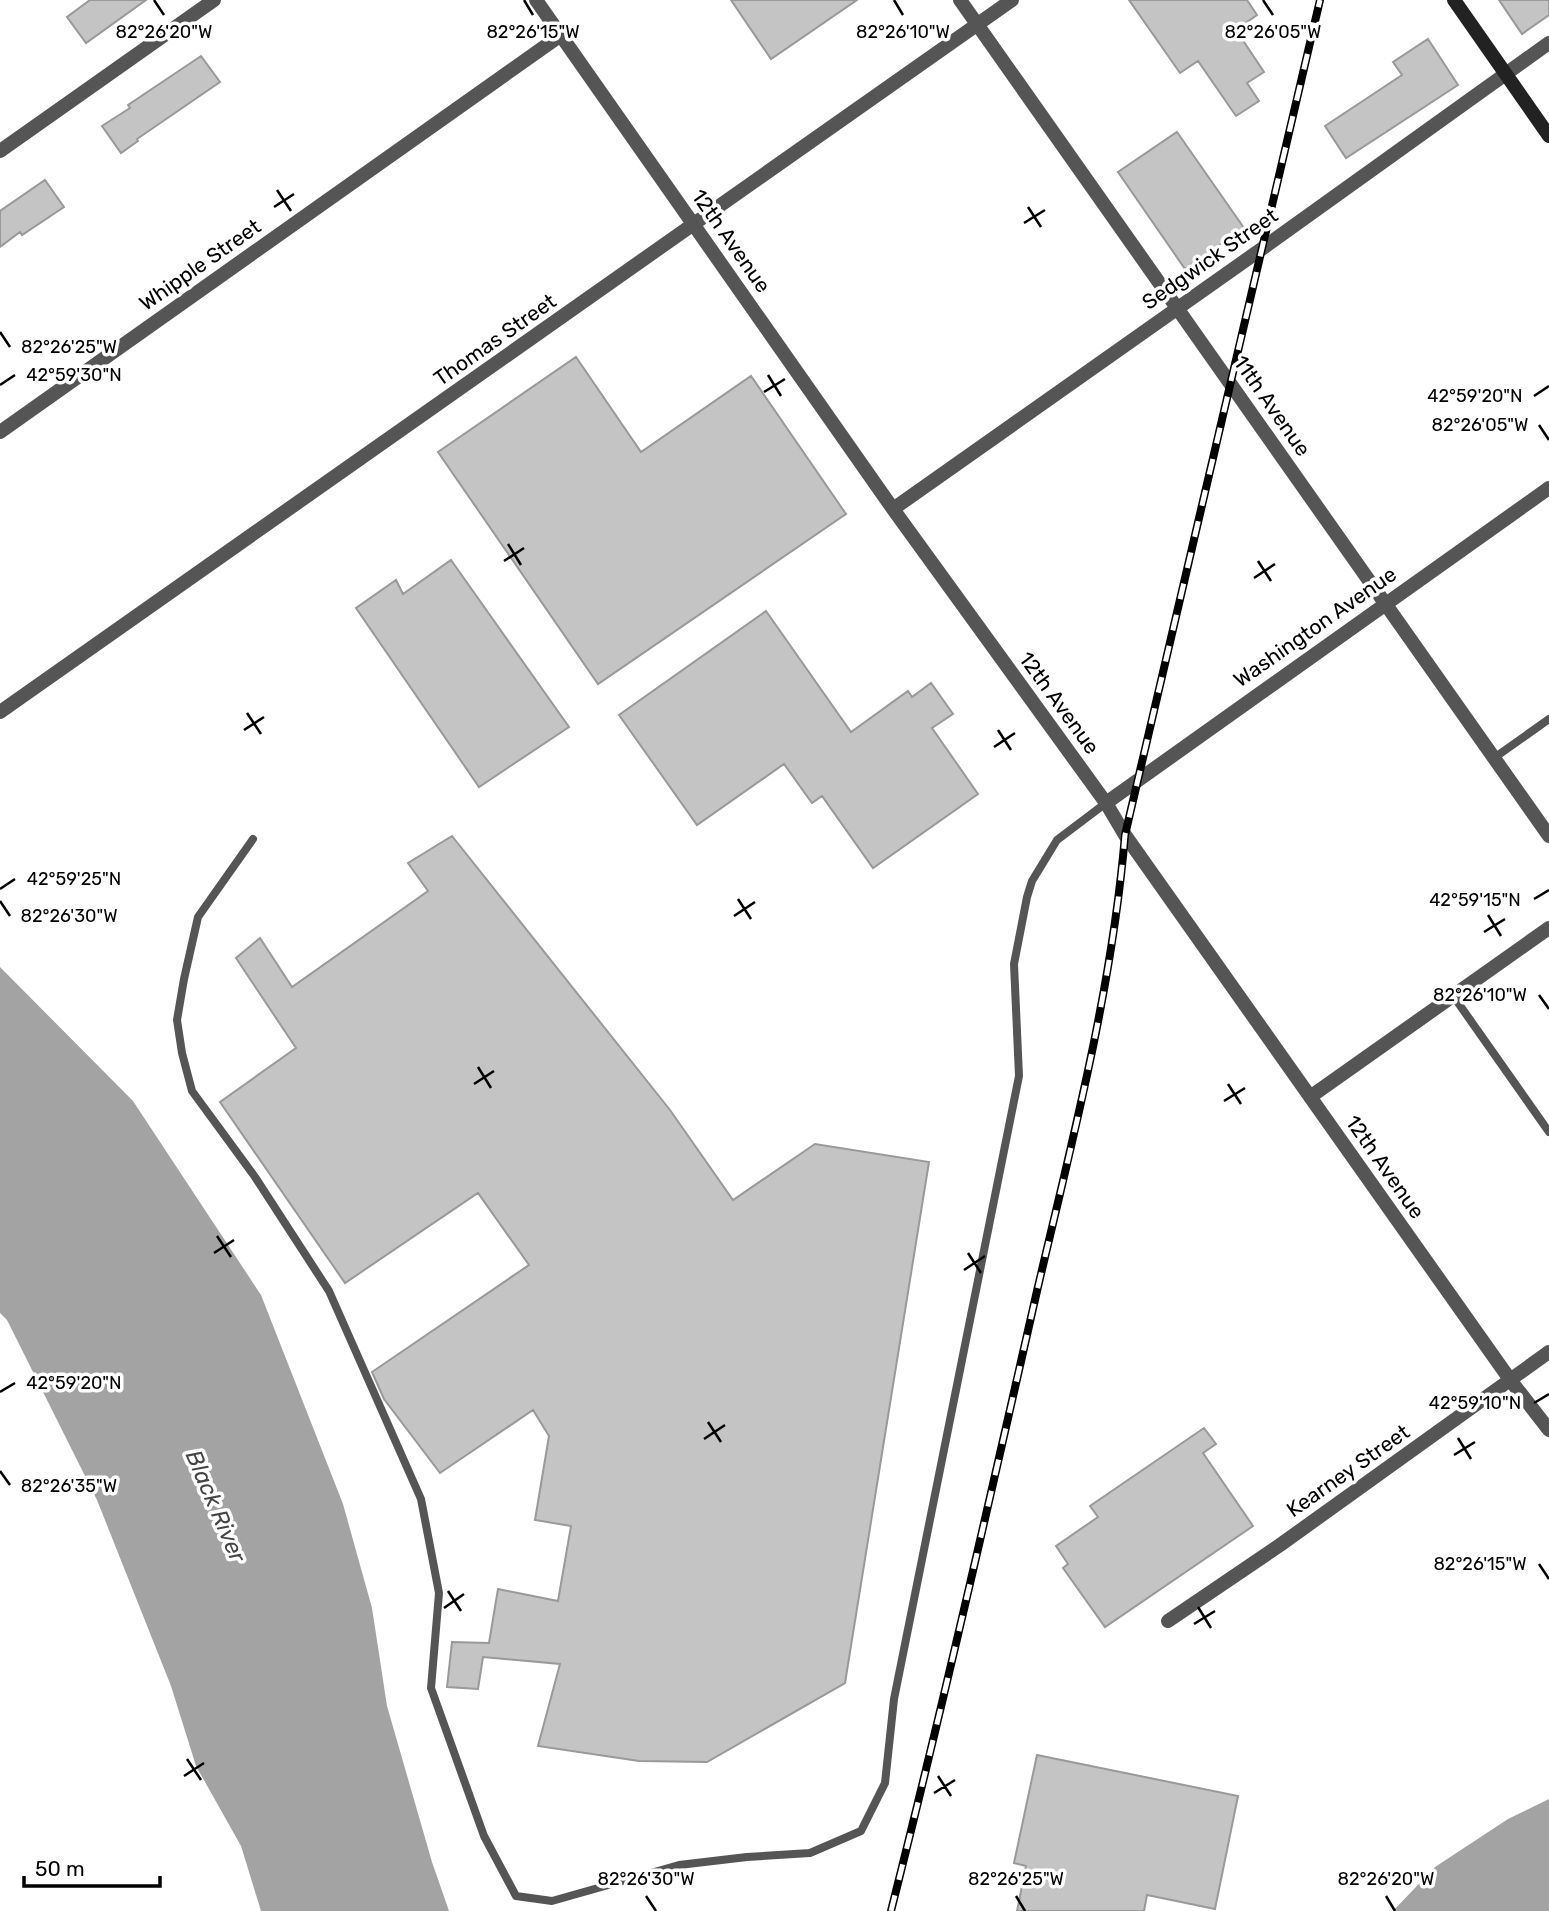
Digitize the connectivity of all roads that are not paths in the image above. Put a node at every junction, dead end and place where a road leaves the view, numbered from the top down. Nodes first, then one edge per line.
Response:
1 (214, 0) edge
2 (536, 0) edge
3 (960, 0) edge
4 (1012, 0) edge
5 (1454, 0) edge
6 (977, 25) junction
7 (561, 35) junction
8 (1549, 43) edge
9 (1504, 74) junction
10 (1549, 136) edge
11 (0, 151) edge
12 (695, 225) junction
13 (1177, 307) junction
14 (0, 432) edge
15 (1549, 488) edge
16 (893, 509) junction
17 (1384, 603) junction
18 (0, 712) edge
19 (1549, 719) edge
20 (1494, 758) junction
21 (1106, 803) junction
22 (1549, 836) edge
23 (253, 839) dead end
24 (1549, 929) edge
25 (1454, 997) junction
26 (1310, 1097) junction
27 (1549, 1132) edge
28 (1549, 1352) edge
29 (1511, 1381) junction
30 (1549, 1430) edge
31 (1168, 1621) dead end

1 - 11 street
2 - 7 street, 12th Avenue
3 - 6 street, 11th Avenue
4 - 6 street, Thomas Street
5 - 9 street
6 - 12 street, Thomas Street
6 - 13 street, 11th Avenue
7 - 12 street, 12th Avenue
7 - 14 street, Whipple Street
8 - 9 street, Sedgwick Street
9 - 10 street
9 - 13 street, Sedgwick Street
12 - 16 street, 12th Avenue
12 - 18 street, Thomas Street
13 - 16 street, Sedgwick Street
13 - 17 street, 11th Avenue
15 - 17 street, Washington Avenue
16 - 21 street, 12th Avenue
17 - 20 street, 11th Avenue
17 - 21 street, Washington Avenue
19 - 20 lane
20 - 22 street, 11th Avenue
21 - 23 lane
21 - 26 street, 12th Avenue
24 - 25 street
25 - 26 street
25 - 27 lane
26 - 29 street, 12th Avenue
28 - 29 street, Kearney Street
29 - 30 street, 12th Avenue
29 - 31 street, Kearney Street

